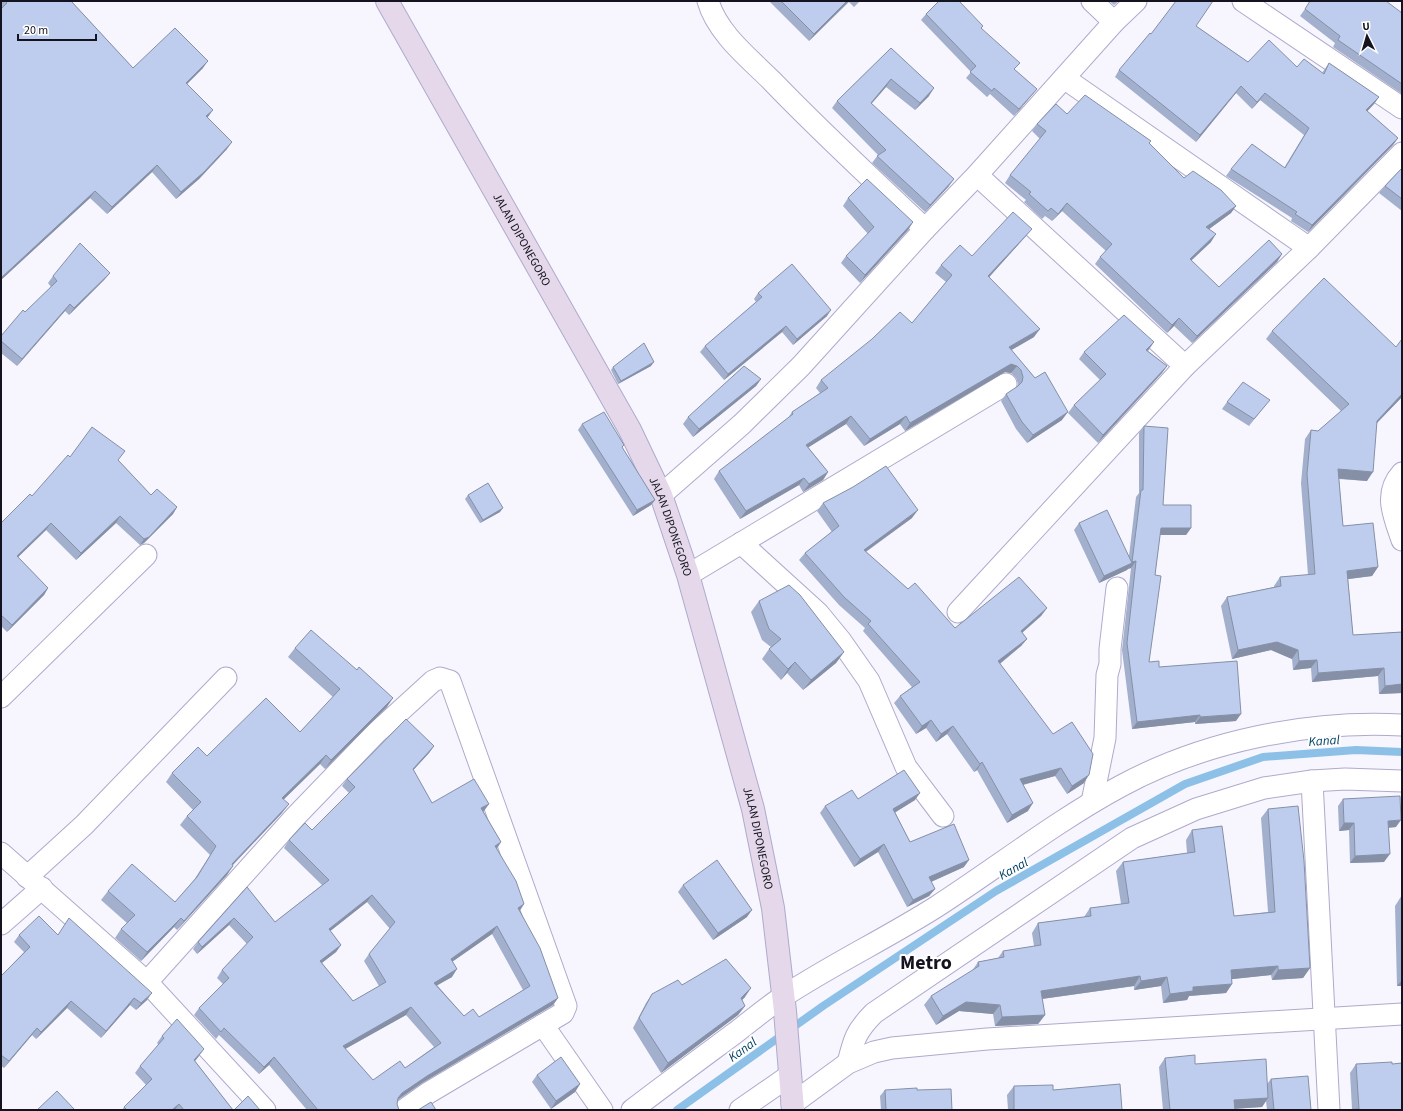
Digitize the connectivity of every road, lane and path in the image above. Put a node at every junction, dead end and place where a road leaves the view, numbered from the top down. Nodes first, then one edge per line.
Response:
1 (387, 1) edge
2 (708, 1) edge
3 (1092, 1) edge
4 (1136, 1) edge
5 (1243, 1) edge
6 (1114, 22) junction
7 (1064, 78) junction
8 (1402, 108) edge
9 (1402, 153) edge
10 (977, 175) junction
11 (925, 229) junction
12 (1309, 248) junction
13 (1185, 366) junction
14 (1006, 384) dead end
15 (1402, 473) edge
16 (661, 495) junction
17 (1402, 540) edge
18 (741, 543) junction
19 (146, 555) dead end
20 (688, 575) junction
21 (1117, 588) dead end
22 (958, 612) dead end
23 (226, 678) dead end
24 (1, 698) edge
25 (1402, 725) edge
26 (1312, 781) junction
27 (1402, 781) edge
28 (1092, 802) junction
29 (943, 816) dead end
30 (1, 853) edge
31 (35, 883) junction
32 (1, 924) edge
33 (147, 982) junction
34 (784, 1004) junction
35 (1402, 1014) edge
36 (1324, 1018) junction
37 (543, 1025) junction
38 (848, 1063) junction
39 (789, 1071) junction
40 (793, 1107) edge
41 (265, 1110) edge
42 (404, 1110) edge
43 (602, 1110) edge
44 (632, 1110) edge
45 (740, 1110) edge
46 (1329, 1110) edge

1 - 16 street, JALAN DIPONEGORO
2 - 11 street
3 - 6 street
4 - 6 street
5 - 8 street
6 - 7 street
7 - 10 street
7 - 12 street
9 - 12 street
10 - 11 street
10 - 13 street
11 - 16 street
12 - 13 street
13 - 22 street
14 - 18 street
15 - 17 street
16 - 20 street, JALAN DIPONEGORO
18 - 20 street
18 - 29 street
19 - 24 street
20 - 34 street, JALAN DIPONEGORO
21 - 28 street
23 - 31 street
25 - 28 street
26 - 27 street
26 - 36 street
26 - 38 street
28 - 34 street
30 - 31 street
31 - 32 street
31 - 33 street
33 - 37 street
33 - 41 street
34 - 39 street, JALAN DIPONEGORO
34 - 44 street
35 - 36 street
36 - 38 street
36 - 46 street
37 - 42 street
37 - 43 street
38 - 40 street
39 - 40 street, JALAN DIPONEGORO
39 - 45 street

